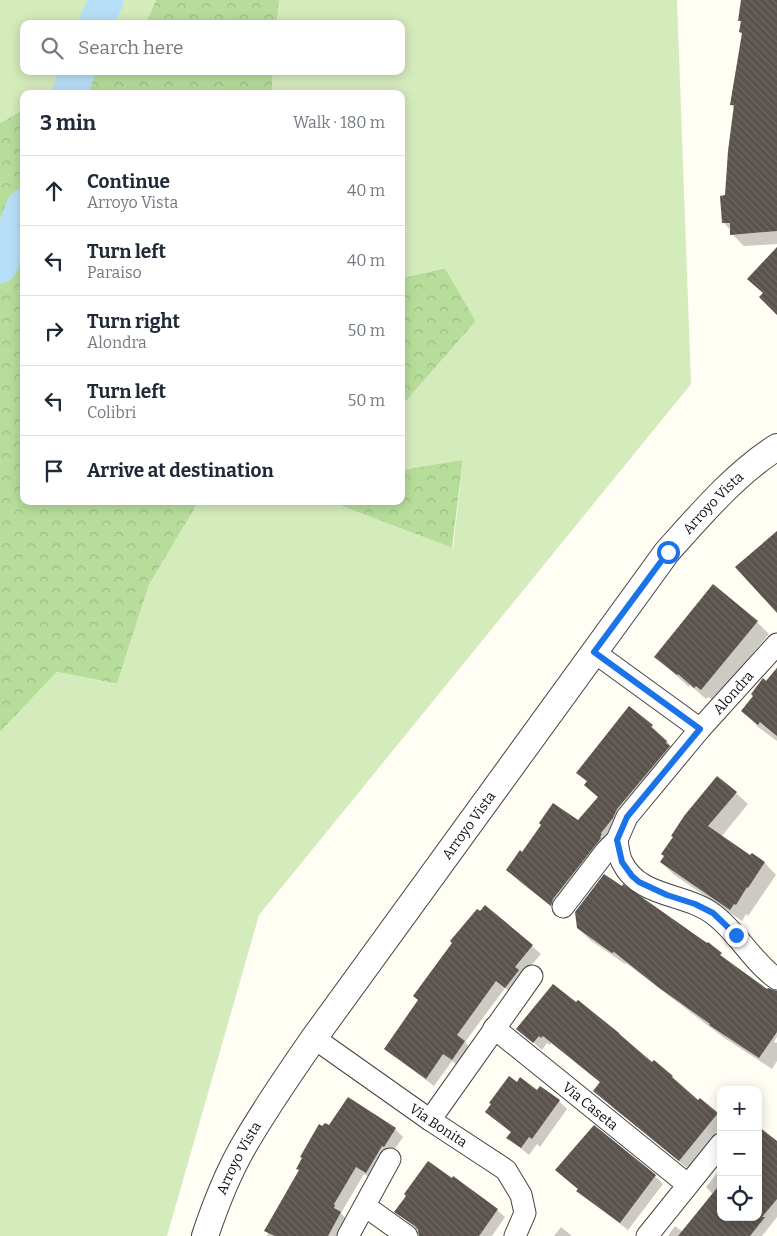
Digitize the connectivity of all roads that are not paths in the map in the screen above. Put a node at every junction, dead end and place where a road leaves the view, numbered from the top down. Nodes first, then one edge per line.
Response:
1 (777, 447) edge
2 (777, 644) edge
3 (594, 652) junction
4 (700, 729) junction
5 (617, 840) junction
6 (563, 907) dead end
7 (532, 976) dead end
8 (777, 979) edge
9 (494, 1028) junction
10 (314, 1038) junction
11 (430, 1120) junction
12 (717, 1149) edge
13 (390, 1159) dead end
14 (687, 1184) junction
15 (365, 1206) junction
16 (205, 1236) edge
17 (348, 1236) edge
18 (407, 1236) edge
19 (515, 1236) edge
20 (647, 1236) edge

1 - 3 street, Arroyo Vista
2 - 4 street, Alondra
3 - 4 street
3 - 10 street, Arroyo Vista
4 - 5 street, Alondra
5 - 6 street, Alondra
5 - 8 street
7 - 9 street
9 - 11 street
9 - 14 street, Via Caseta
10 - 11 street, Via Bonita
10 - 16 street, Arroyo Vista
11 - 19 street, Via Bonita
12 - 14 street
13 - 15 street
14 - 20 street
15 - 17 street
15 - 18 street

